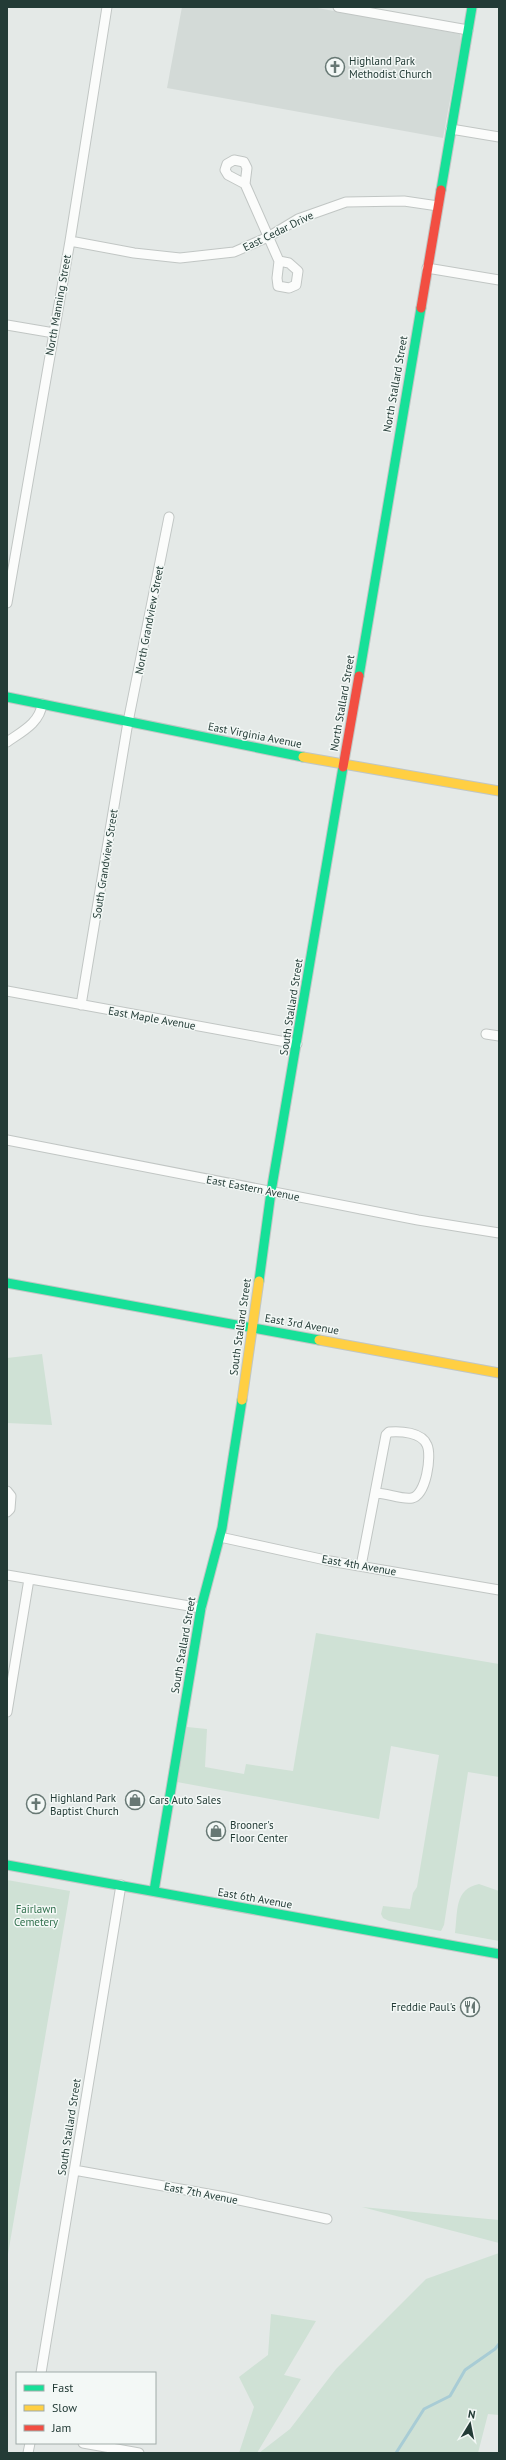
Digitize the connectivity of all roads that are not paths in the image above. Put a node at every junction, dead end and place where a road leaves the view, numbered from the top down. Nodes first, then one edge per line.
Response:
1 (107, 7) edge
2 (338, 7) edge
3 (472, 7) edge
4 (468, 30) junction
5 (451, 128) junction
6 (499, 137) edge
7 (245, 184) dead end
8 (438, 206) junction
9 (268, 237) junction
10 (70, 241) junction
11 (279, 261) dead end
12 (427, 268) junction
13 (499, 280) edge
14 (7, 325) edge
15 (54, 333) junction
16 (169, 517) dead end
17 (7, 603) edge
18 (7, 697) edge
19 (42, 704) junction
20 (128, 722) junction
21 (7, 742) edge
22 (344, 765) junction
23 (499, 791) edge
24 (7, 991) edge
25 (81, 1005) junction
26 (486, 1034) dead end
27 (499, 1036) edge
28 (297, 1044) junction
29 (7, 1140) edge
30 (271, 1192) junction
31 (499, 1232) edge
32 (7, 1283) edge
33 (253, 1327) junction
34 (499, 1373) edge
35 (7, 1491) edge
36 (376, 1493) junction
37 (7, 1512) edge
38 (220, 1537) junction
39 (361, 1566) junction
40 (7, 1575) edge
41 (29, 1579) junction
42 (499, 1590) edge
43 (201, 1608) junction
44 (7, 1712) edge
45 (7, 1865) edge
46 (121, 1885) junction
47 (154, 1891) junction
48 (499, 1954) edge
49 (74, 2170) junction
50 (326, 2219) dead end
51 (41, 2372) edge
52 (89, 2444) edge
53 (139, 2453) edge

1 - 10 street, North Manning Street
2 - 4 street
3 - 4 street, North Stallard Street
4 - 5 street, North Stallard Street
5 - 6 street
5 - 8 street, North Stallard Street
7 - 9 street
8 - 9 street, East Cedar Drive
8 - 12 street, North Stallard Street
9 - 10 street, East Cedar Drive
9 - 11 street
10 - 15 street, North Manning Street
12 - 13 street
12 - 22 street, North Stallard Street
14 - 15 street
15 - 17 street, North Manning Street
16 - 20 street, North Grandview Street
18 - 19 street, East Virginia Avenue
19 - 20 street, East Virginia Avenue
19 - 21 street
20 - 22 street, East Virginia Avenue
20 - 25 street, South Grandview Street
22 - 23 street, East Virginia Avenue
22 - 28 street, South Stallard Street
24 - 25 street, East Maple Avenue
25 - 28 street, East Maple Avenue
26 - 27 street
28 - 30 street, South Stallard Street
29 - 30 street, East Eastern Avenue
30 - 31 street, East Eastern Avenue
30 - 33 street, South Stallard Street
32 - 33 street, East 3rd Avenue
33 - 34 street, East 3rd Avenue
33 - 38 street, South Stallard Street
35 - 37 street
36 - 36 street
36 - 39 street
38 - 39 street, East 4th Avenue
38 - 43 street, South Stallard Street
39 - 42 street, East 4th Avenue
40 - 41 street
41 - 43 street
41 - 44 street
43 - 47 street, South Stallard Street
45 - 46 street, East 6th Avenue
46 - 47 street, East 6th Avenue
46 - 49 street, South Stallard Street
47 - 48 street, East 6th Avenue
49 - 50 street, East 7th Avenue
49 - 51 street, South Stallard Street
52 - 53 street

